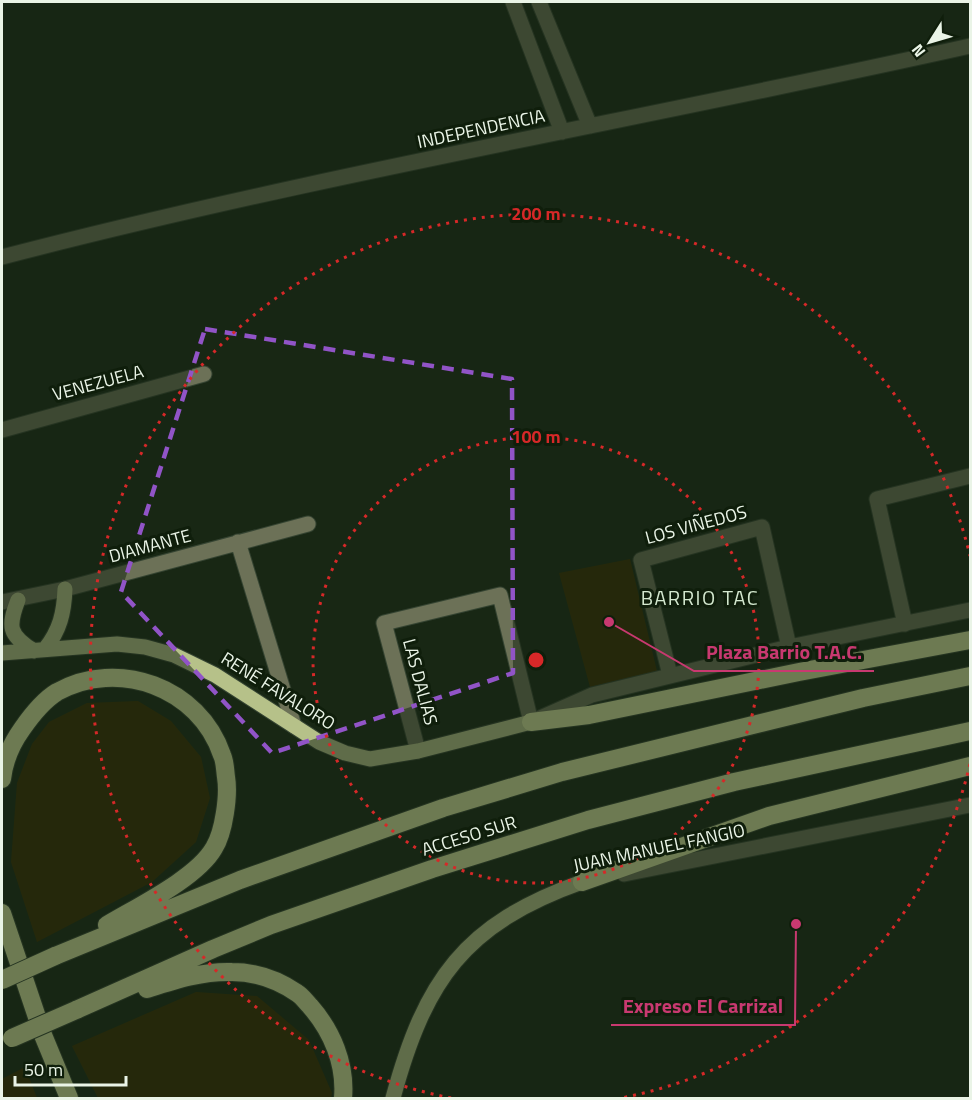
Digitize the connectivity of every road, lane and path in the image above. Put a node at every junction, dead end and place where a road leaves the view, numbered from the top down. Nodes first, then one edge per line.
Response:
1 (513, 2) edge
2 (539, 2) edge
3 (970, 46) edge
4 (590, 126) junction
5 (562, 132) junction
6 (2, 257) edge
7 (204, 374) dead end
8 (2, 430) edge
9 (970, 476) edge
10 (308, 524) dead end
11 (238, 542) junction
12 (65, 589) junction
13 (18, 600) junction
14 (2, 602) edge
15 (970, 610) edge
16 (905, 624) junction
17 (970, 640) edge
18 (789, 647) junction
19 (39, 650) junction
20 (2, 653) edge
21 (670, 675) junction
22 (970, 676) edge
23 (531, 722) junction
24 (294, 726) junction
25 (970, 731) edge
26 (418, 751) junction
27 (970, 766) edge
28 (2, 779) edge
29 (970, 805) edge
30 (582, 882) junction
31 (3, 921) edge
32 (55, 956) junction
33 (2, 980) edge
34 (76, 1010) junction
35 (5, 1042) edge
36 (56, 1068) junction
37 (69, 1098) edge
38 (78, 1098) edge
39 (343, 1098) edge
40 (393, 1098) edge

1 - 5 street
2 - 4 street
3 - 4 street, INDEPENDENCIA
4 - 5 street, INDEPENDENCIA
5 - 6 street, INDEPENDENCIA
7 - 8 street, VENEZUELA
9 - 16 street
10 - 11 street, DIAMANTE
11 - 12 street, DIAMANTE
11 - 24 street
12 - 13 street, DIAMANTE
12 - 19 main road
13 - 14 street, DIAMANTE
13 - 19 main road
15 - 16 street
16 - 18 street
17 - 23 highway
18 - 21 street
18 - 21 street, LOS VIÑEDOS
19 - 20 main road, RENÉ FAVALORO
19 - 24 main road, RENÉ FAVALORO
21 - 23 street
22 - 32 highway, ACCESO SUR
23 - 26 main road, RENÉ FAVALORO
23 - 26 street, LAS DALIAS
24 - 26 main road, RENÉ FAVALORO
25 - 34 highway, ACCESO SUR
27 - 30 highway
28 - 32 highway
29 - 30 street, JUAN MANUEL FANGIO
30 - 40 main road, JUAN MANUEL FANGIO
31 - 36 highway
32 - 33 highway, ACCESO SUR, bridge
34 - 35 highway, ACCESO SUR, bridge
34 - 39 highway
36 - 37 highway
36 - 38 highway

